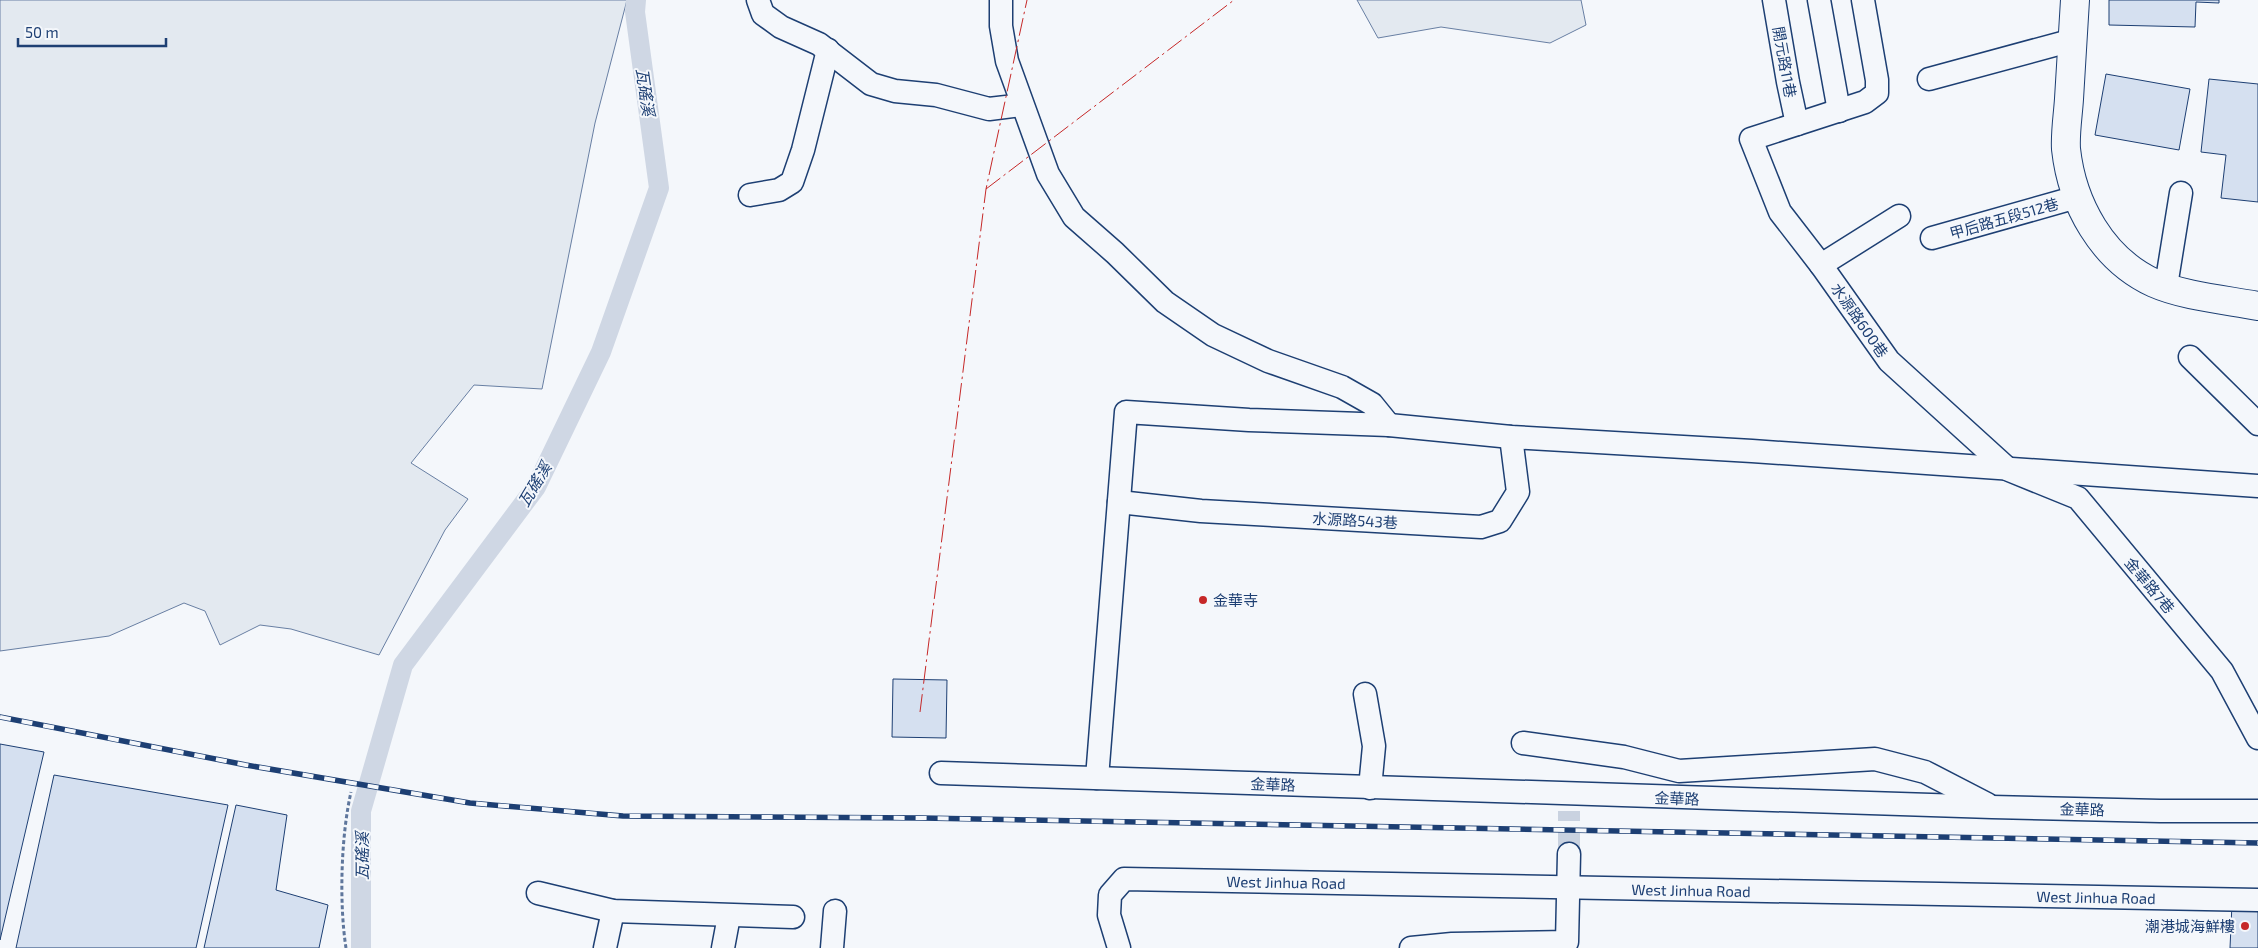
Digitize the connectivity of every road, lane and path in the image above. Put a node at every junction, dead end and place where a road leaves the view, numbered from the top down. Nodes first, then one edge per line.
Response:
1 (758, 0) edge
2 (1000, 0) edge
3 (1774, 0) edge
4 (1820, 0) edge
5 (1863, 0) edge
6 (2075, 0) edge
7 (2072, 40) junction
8 (828, 50) junction
9 (1929, 79) dead end
10 (1022, 105) junction
11 (1839, 110) junction
12 (1797, 124) junction
13 (2180, 194) dead end
14 (750, 195) dead end
15 (2077, 197) junction
16 (1899, 216) dead end
17 (1932, 238) dead end
18 (1821, 265) junction
19 (2166, 286) junction
20 (2258, 306) edge
21 (2190, 357) dead end
22 (2258, 424) edge
23 (1389, 425) junction
24 (1511, 437) junction
25 (2009, 470) junction
26 (2258, 486) edge
27 (1119, 502) junction
28 (1365, 694) dead end
29 (2258, 738) edge
30 (1523, 743) dead end
31 (941, 774) dead end
32 (1097, 778) junction
33 (1370, 788) junction
34 (351, 792) dead end
35 (1992, 807) junction
36 (2258, 811) edge
37 (1569, 854) tunnel mouth
38 (1569, 887) junction
39 (538, 892) dead end
40 (2258, 900) edge
41 (613, 911) junction
42 (835, 911) dead end
43 (730, 916) junction
44 (793, 917) dead end
45 (346, 948) edge
46 (605, 948) edge
47 (723, 948) edge
48 (832, 948) edge
49 (1119, 948) edge
50 (1411, 948) edge

1 - 8 street
2 - 10 street
3 - 12 street, 開元路11巷
4 - 11 street
5 - 11 street
6 - 7 main road
7 - 9 street
7 - 15 main road
8 - 10 street
8 - 14 street
10 - 23 street
11 - 12 street
12 - 18 street, 水源路600巷
13 - 19 street
15 - 17 street, 甲后路五段512巷
15 - 19 main road
16 - 18 street
18 - 25 street, 水源路600巷
19 - 20 main road
21 - 22 street
23 - 24 street
23 - 27 street
24 - 25 street
24 - 27 street, 水源路543巷
25 - 26 street
25 - 29 street, 金華路7巷
27 - 32 street
28 - 33 street
30 - 35 street
31 - 32 street, 金華路
32 - 33 street, 金華路
33 - 35 street, 金華路
34 - 45 path
35 - 36 street, 金華路
37 - 38 street
38 - 40 street, West Jinhua Road
38 - 49 street, West Jinhua Road
38 - 50 street
39 - 41 street
41 - 43 street
41 - 46 street
42 - 48 street
43 - 44 street
43 - 47 street

